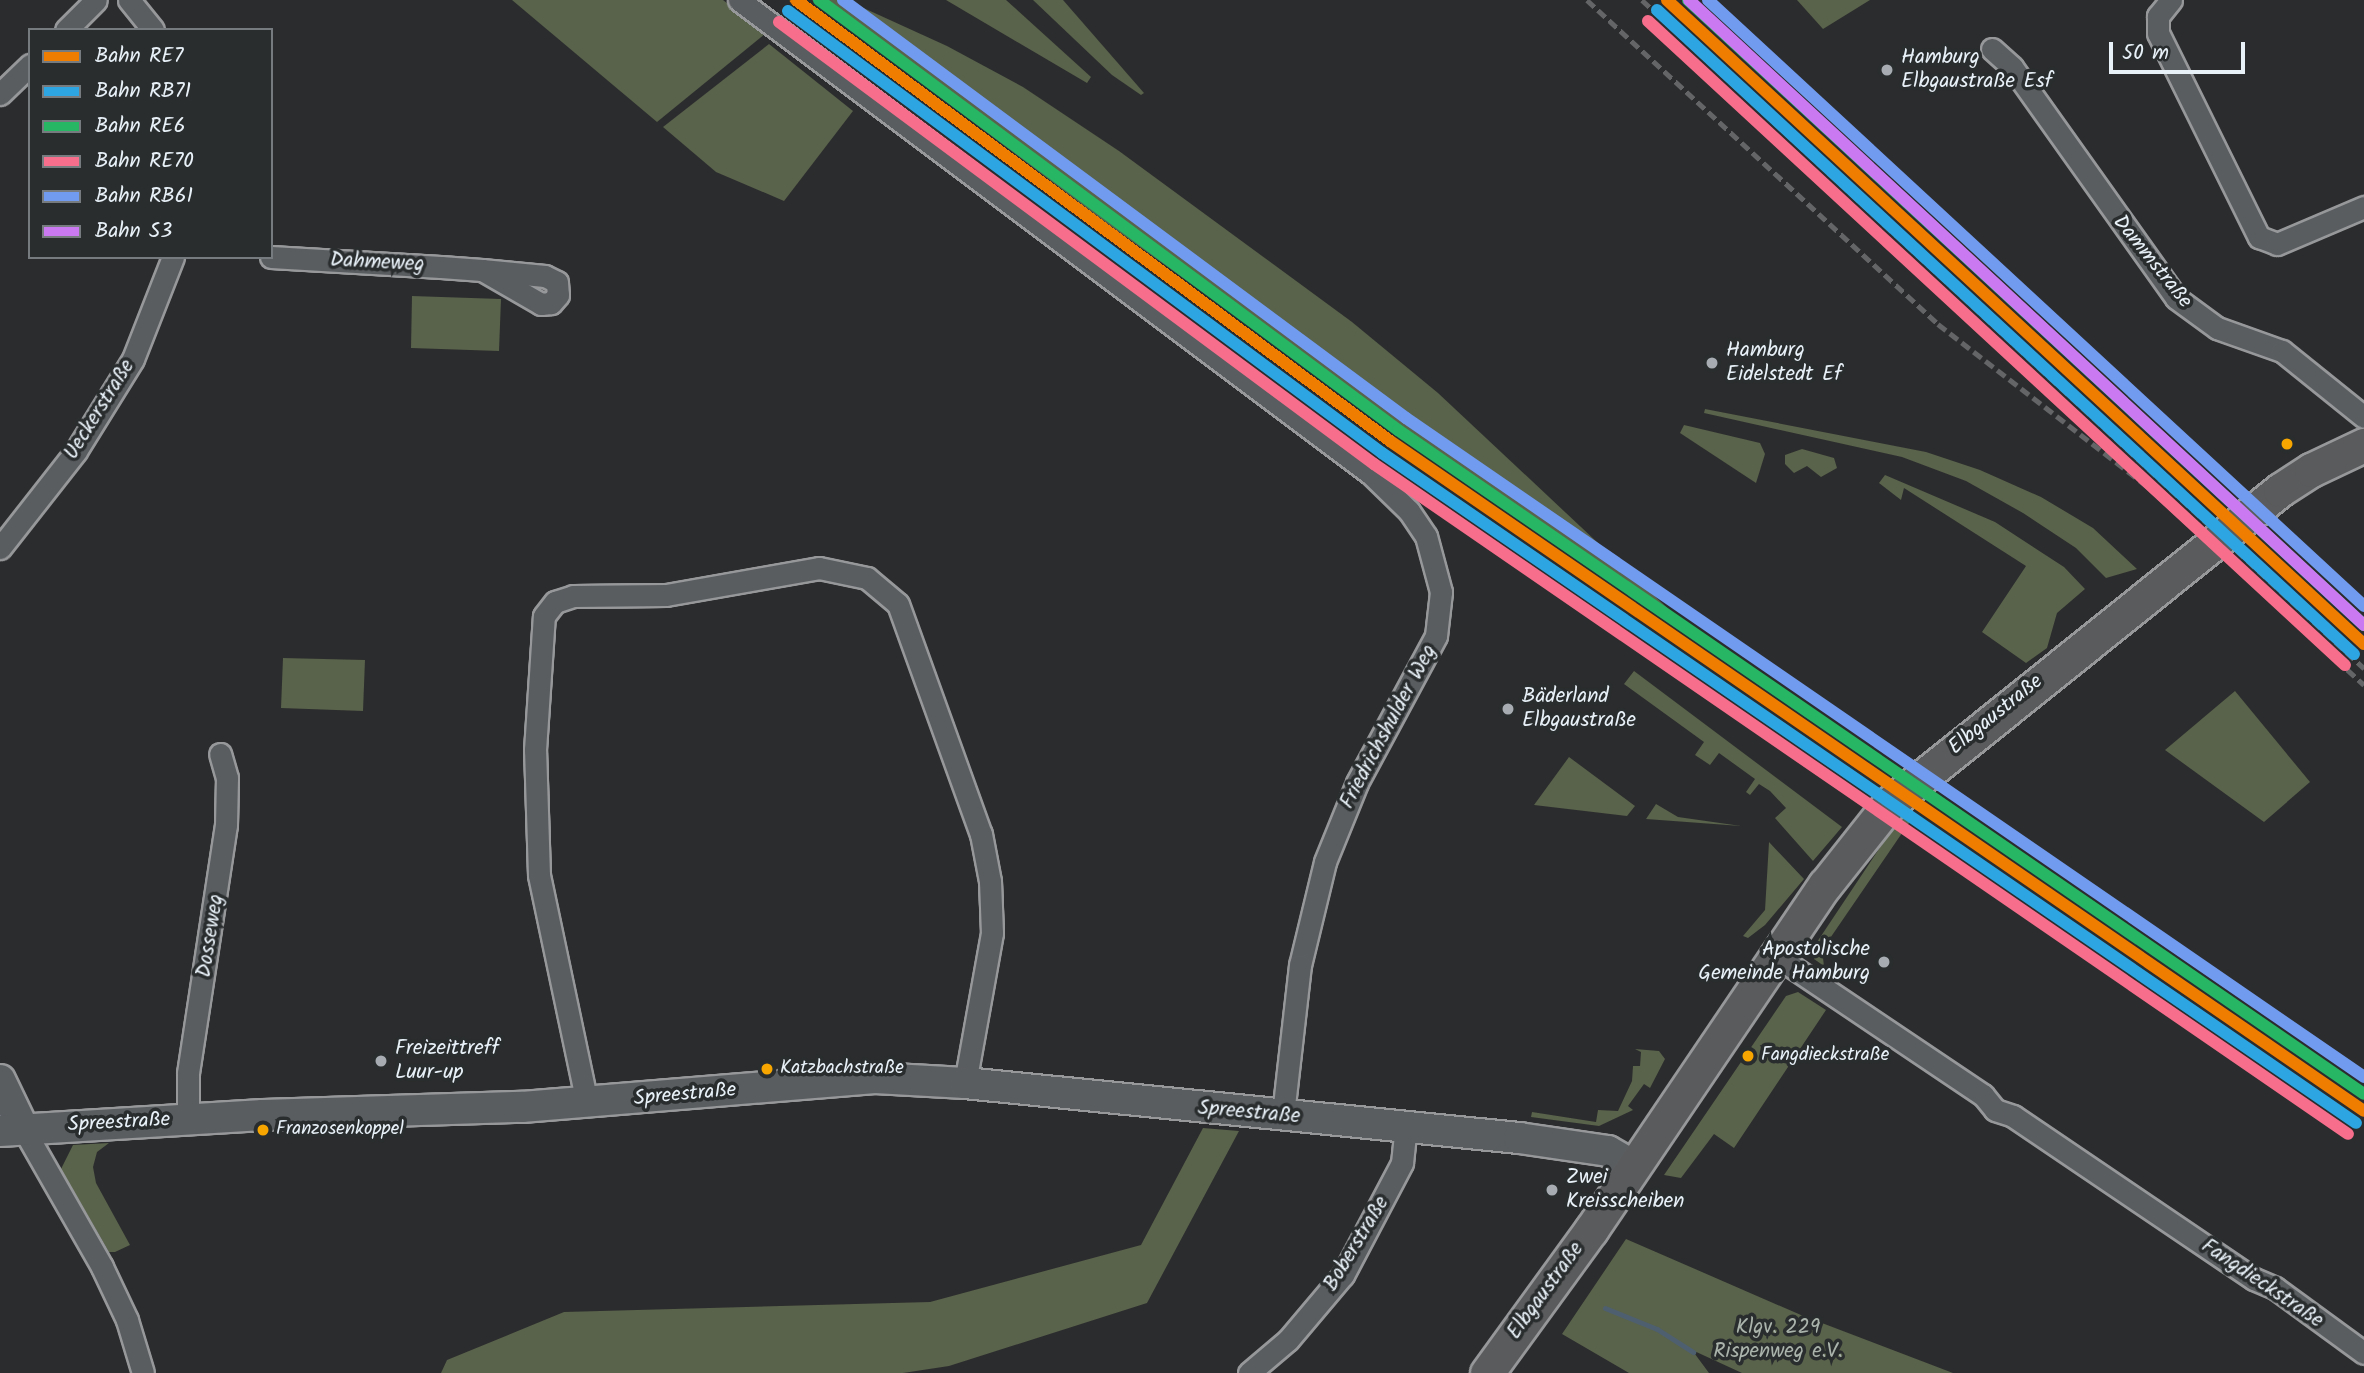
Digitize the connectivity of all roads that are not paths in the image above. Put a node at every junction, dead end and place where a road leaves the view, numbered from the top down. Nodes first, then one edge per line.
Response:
1 (96, 0) edge
2 (130, 0) edge
3 (738, 0) edge
4 (2164, 8) edge
5 (68, 28) edge
6 (151, 28) edge
7 (1992, 49) dead end
8 (28, 67) edge
9 (0, 94) edge
10 (2364, 207) edge
11 (273, 257) edge
12 (172, 259) edge
13 (482, 270) dead end
14 (2364, 417) edge
15 (2364, 445) edge
16 (0, 548) edge
17 (220, 754) dead end
18 (1779, 958) junction
19 (0, 1080) edge
20 (965, 1083) junction
21 (587, 1103) junction
22 (1283, 1115) junction
23 (188, 1119) junction
24 (1406, 1127) junction
25 (12, 1130) edge
26 (1632, 1165) junction
27 (2364, 1353) edge
28 (143, 1373) edge
29 (1249, 1373) edge
30 (1487, 1373) edge

1 - 5 street
2 - 6 street
3 - 22 street, Friedrichshulder Weg
4 - 10 street
7 - 14 street, Dammstraße
8 - 9 street
11 - 13 street, Dahmeweg
12 - 16 street, Ueckerstraße
15 - 18 main road, Elbgaustraße
17 - 23 street, Dosseweg
18 - 26 main road, Elbgaustraße
18 - 27 street, Fangdieckstraße
19 - 25 street
20 - 21 street, Spreestraße
20 - 21 street
20 - 22 street, Spreestraße
21 - 23 street, Spreestraße
22 - 24 street, Spreestraße
23 - 25 street, Spreestraße
24 - 26 street, Spreestraße
24 - 29 street, Boberstraße
25 - 28 street
26 - 30 main road, Elbgaustraße

